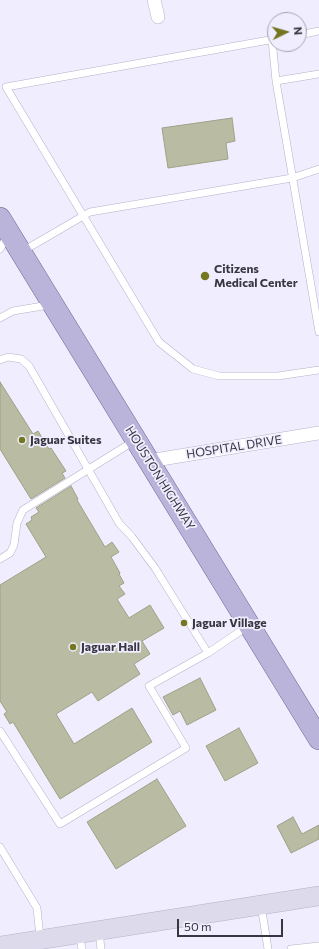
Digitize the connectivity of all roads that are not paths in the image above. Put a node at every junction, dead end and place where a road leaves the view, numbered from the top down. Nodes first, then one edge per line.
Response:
1 (154, 0) edge
2 (158, 18) dead end
3 (319, 31) edge
4 (307, 33) edge
5 (267, 41) edge
6 (274, 52) edge
7 (319, 74) edge
8 (276, 81) junction
9 (319, 169) edge
10 (292, 178) junction
11 (82, 217) junction
12 (3, 233) edge
13 (21, 252) junction
14 (53, 304) junction
15 (0, 318) edge
16 (319, 332) edge
17 (0, 360) edge
18 (319, 370) edge
19 (319, 433) edge
20 (136, 440) junction
21 (149, 461) junction
22 (89, 469) junction
23 (0, 559) edge
24 (249, 625) junction
25 (208, 653) junction
26 (0, 730) edge
27 (319, 739) edge
28 (0, 847) edge
29 (319, 896) edge
30 (261, 905) junction
31 (40, 940) junction
32 (100, 940) edge
33 (80, 941) edge
34 (0, 946) edge
35 (319, 946) edge
36 (268, 949) edge
37 (291, 949) edge

1 - 2 street
3 - 4 lane
5 - 11 lane
6 - 8 lane
7 - 8 lane
8 - 10 lane
9 - 10 lane
10 - 11 lane
10 - 16 lane
11 - 13 lane
11 - 18 lane
12 - 13 main road, HOUSTON HIGHWAY
13 - 14 main road, HOUSTON HIGHWAY
14 - 15 lane
14 - 20 main road, HOUSTON HIGHWAY
17 - 22 lane
19 - 21 street, HOSPITAL DRIVE
20 - 21 main road, HOUSTON HIGHWAY
20 - 22 lane
21 - 24 main road, HOUSTON HIGHWAY
22 - 23 lane
22 - 25 lane
24 - 25 lane
24 - 27 main road, HOUSTON HIGHWAY
25 - 26 lane
28 - 31 lane
29 - 30 main road
30 - 32 main road
30 - 36 lane
31 - 33 main road
31 - 34 main road
32 - 33 main road
35 - 37 lane

